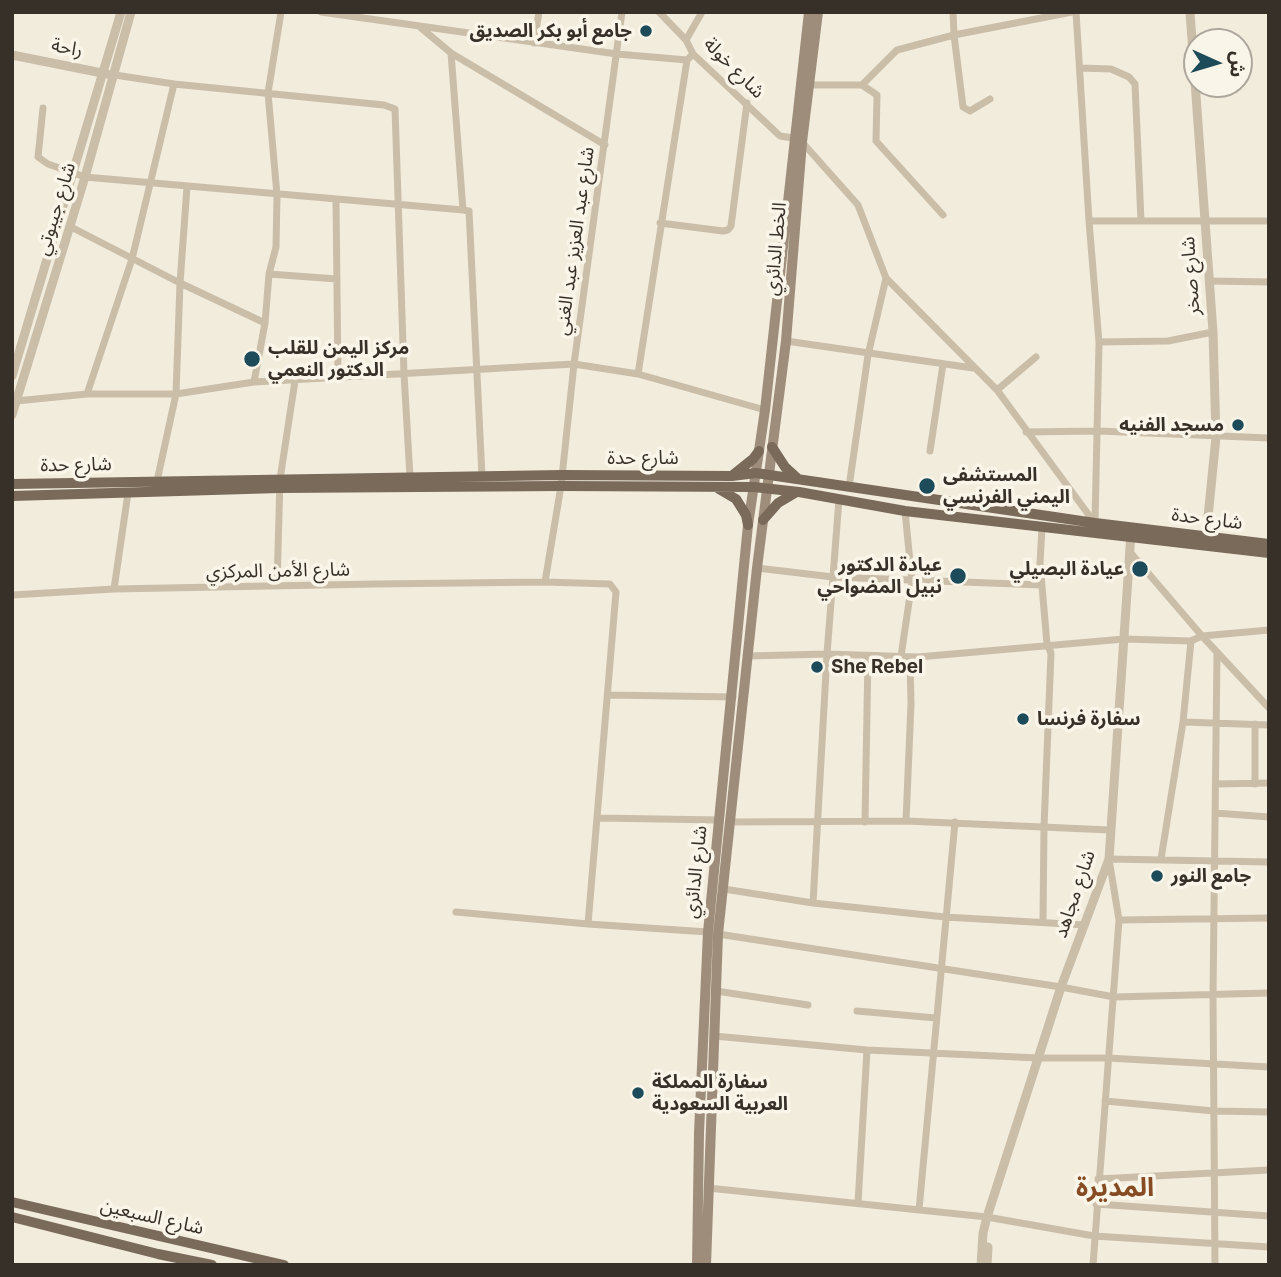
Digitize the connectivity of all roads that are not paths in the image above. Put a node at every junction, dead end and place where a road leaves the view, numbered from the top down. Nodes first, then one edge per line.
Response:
1 (121, 12) edge
2 (131, 12) edge
3 (281, 12) edge
4 (321, 12) edge
5 (388, 12) edge
6 (539, 12) edge
7 (622, 12) edge
8 (659, 12) edge
9 (702, 12) edge
10 (808, 12) edge
11 (818, 12) edge
12 (953, 12) edge
13 (1074, 12) edge
14 (1190, 12) edge
15 (351, 14) edge
16 (386, 22) junction
17 (420, 27) junction
18 (954, 35) junction
19 (686, 40) junction
20 (534, 43) junction
21 (451, 53) junction
22 (617, 54) junction
23 (12, 55) edge
24 (690, 57) junction
25 (1080, 68) junction
26 (103, 73) junction
27 (115, 75) junction
28 (174, 84) junction
29 (805, 85) junction
30 (862, 85) junction
31 (268, 93) junction
32 (990, 99) dead end
33 (747, 103) junction
34 (43, 108) dead end
35 (798, 140) junction
36 (605, 145) junction
37 (71, 173) junction
38 (85, 177) junction
39 (151, 183) junction
40 (187, 187) junction
41 (277, 195) junction
42 (336, 200) junction
43 (398, 206) junction
44 (463, 210) junction
45 (943, 215) dead end
46 (1269, 220) edge
47 (1088, 221) junction
48 (1141, 221) junction
49 (1205, 221) junction
50 (660, 223) junction
51 (69, 226) junction
52 (132, 259) junction
53 (269, 274) junction
54 (886, 278) junction
55 (337, 279) junction
56 (1209, 281) junction
57 (1269, 282) edge
58 (180, 283) junction
59 (265, 323) junction
60 (1213, 332) junction
61 (786, 341) junction
62 (1099, 342) junction
63 (868, 355) junction
64 (1036, 357) dead end
65 (574, 363) junction
66 (943, 364) junction
67 (478, 368) junction
68 (974, 368) junction
69 (404, 374) junction
70 (638, 374) junction
71 (12, 376) edge
72 (338, 379) junction
73 (295, 381) junction
74 (254, 382) junction
75 (996, 390) junction
76 (87, 394) junction
77 (176, 394) junction
78 (16, 401) junction
79 (765, 410) junction
80 (12, 415) edge
81 (1098, 431) junction
82 (1026, 432) junction
83 (1216, 437) junction
84 (1269, 438) edge
85 (772, 447) junction
86 (759, 451) junction
87 (930, 451) dead end
88 (756, 473) junction
89 (768, 474) junction
90 (482, 476) junction
91 (732, 476) junction
92 (410, 477) junction
93 (561, 480) junction
94 (799, 480) junction
95 (157, 481) junction
96 (12, 484) edge
97 (279, 484) junction
98 (754, 487) junction
99 (849, 487) junction
100 (716, 488) junction
101 (767, 488) junction
102 (799, 492) junction
103 (128, 493) junction
104 (12, 496) edge
105 (839, 499) junction
106 (905, 511) junction
107 (763, 520) junction
108 (1095, 523) junction
109 (748, 525) junction
110 (1042, 527) junction
111 (1131, 533) junction
112 (1206, 537) junction
113 (1269, 544) edge
114 (1129, 552) junction
115 (1269, 552) edge
116 (757, 568) junction
117 (833, 577) junction
118 (545, 582) junction
119 (912, 582) junction
120 (1042, 585) junction
121 (277, 586) junction
122 (114, 589) junction
123 (12, 595) edge
124 (1269, 630) edge
125 (1202, 636) junction
126 (1124, 639) junction
127 (1191, 641) junction
128 (1047, 644) junction
129 (1217, 652) junction
130 (827, 654) junction
131 (748, 656) junction
132 (868, 656) junction
133 (901, 656) junction
134 (910, 657) junction
135 (609, 695) junction
136 (733, 697) junction
137 (1269, 708) edge
138 (1183, 722) junction
139 (1217, 723) junction
140 (1255, 724) junction
141 (1269, 725) edge
142 (1216, 783) junction
143 (1255, 783) junction
144 (1269, 783) edge
145 (1215, 813) junction
146 (1269, 817) edge
147 (597, 818) junction
148 (719, 820) junction
149 (906, 821) junction
150 (731, 822) junction
151 (865, 822) junction
152 (955, 822) junction
153 (818, 823) junction
154 (1044, 827) junction
155 (1110, 830) junction
156 (1109, 859) junction
157 (1161, 859) junction
158 (1215, 862) junction
159 (1269, 862) edge
160 (724, 889) junction
161 (813, 903) junction
162 (456, 912) dead end
163 (945, 917) junction
164 (1269, 918) edge
165 (1214, 919) junction
166 (1119, 920) junction
167 (1044, 921) junction
168 (588, 924) junction
169 (1085, 925) junction
170 (713, 933) junction
171 (940, 967) junction
172 (1061, 987) junction
173 (716, 991) junction
174 (1269, 993) edge
175 (1213, 995) junction
176 (1114, 997) junction
177 (808, 1005) dead end
178 (857, 1011) dead end
179 (936, 1018) junction
180 (714, 1036) junction
181 (867, 1050) junction
182 (932, 1052) junction
183 (1038, 1058) junction
184 (1108, 1058) junction
185 (1214, 1064) junction
186 (1269, 1066) edge
187 (1105, 1101) junction
188 (1214, 1111) junction
189 (1269, 1112) edge
190 (699, 1120) junction
191 (711, 1123) junction
192 (699, 1133) junction
193 (711, 1136) junction
194 (1269, 1170) edge
195 (1213, 1173) junction
196 (1098, 1179) junction
197 (708, 1188) junction
198 (12, 1194) edge
199 (12, 1202) edge
200 (858, 1203) junction
201 (1096, 1204) junction
202 (31, 1208) junction
203 (919, 1210) junction
204 (1214, 1212) junction
205 (1269, 1216) edge
206 (12, 1217) edge
207 (988, 1217) junction
208 (1094, 1236) junction
209 (1215, 1245) junction
210 (1269, 1247) edge
211 (194, 1263) edge
212 (701, 1264) edge
213 (212, 1265) edge
214 (284, 1265) edge
215 (981, 1265) edge
216 (987, 1265) edge
217 (1093, 1265) edge
218 (1215, 1265) edge

1 - 26 street, شارع جيبوتي
2 - 27 street, شارع جيبوتي
3 - 31 street
4 - 15 street
5 - 16 street
6 - 20 street
7 - 22 street, شارع عبد العزيز عبد الغني
8 - 19 street, شارع خولة
9 - 19 street
10 - 29 main road, الخط الدائري
11 - 29 main road, الخط الدائري
12 - 18 street
13 - 18 street
13 - 25 street
14 - 49 street, شارع صخر
15 - 16 street
16 - 17 street
17 - 20 street
17 - 21 street
18 - 30 street
18 - 32 street
19 - 24 street, شارع خولة
20 - 22 street
21 - 36 street
21 - 44 street
22 - 24 street
22 - 36 street, شارع عبد العزيز عبد الغني
23 - 26 street, راحة
24 - 33 street, شارع خولة
24 - 50 street
25 - 47 street
25 - 48 street
26 - 27 street, راحة
26 - 37 street, شارع جيبوتي
27 - 28 street
27 - 38 street, شارع جيبوتي
28 - 31 street
28 - 39 street
29 - 30 street
29 - 35 main road, الخط الدائري
30 - 45 street
31 - 41 street
31 - 43 street
33 - 35 street, شارع خولة
33 - 50 street
34 - 37 street
35 - 54 street, شارع خولة
35 - 61 main road, الخط الدائري
35 - 79 main road, الخط الدائري
36 - 65 street, شارع عبد العزيز عبد الغني
37 - 38 street
37 - 71 street, شارع جيبوتي
38 - 39 street
38 - 51 street, شارع جيبوتي
39 - 40 street
39 - 52 street
40 - 41 street
40 - 58 street
41 - 42 street
41 - 53 street
42 - 43 street
42 - 55 street
43 - 44 street
43 - 69 street
44 - 67 street
46 - 49 street
47 - 48 street
47 - 62 street
48 - 49 street
49 - 56 street, شارع صخر
50 - 70 street
51 - 52 street
51 - 78 street, شارع جيبوتي
52 - 58 street
52 - 76 street
53 - 55 street
53 - 59 street
54 - 63 street
54 - 68 street
55 - 72 street
56 - 57 street
56 - 60 street, شارع صخر
58 - 59 street
58 - 77 street
59 - 74 street
60 - 62 street
60 - 83 street, شارع صخر
61 - 63 street
61 - 85 main road, الخط الدائري
62 - 81 street
63 - 66 street
63 - 99 street
64 - 75 street
65 - 67 street
65 - 70 street
65 - 93 street, شارع عبد العزيز عبد الغني
66 - 68 street
66 - 87 street
67 - 69 street
67 - 90 street
68 - 75 street
69 - 72 street
69 - 92 street
70 - 79 street
72 - 73 street
73 - 74 street
73 - 97 street
74 - 77 street
75 - 82 street
76 - 77 street
76 - 78 street
77 - 95 street
78 - 80 street, شارع جيبوتي
79 - 86 main road, الخط الدائري
81 - 82 street
81 - 83 street
81 - 108 street
82 - 108 street
83 - 84 street
83 - 112 street, شارع صخر
85 - 89 main road, الخط الدائري
85 - 94 main road
86 - 88 main road, الخط الدائري
86 - 91 main road
88 - 89 main road, شارع حدة
88 - 91 main road, شارع حدة
88 - 98 main road, الخط الدائري
89 - 94 main road, شارع حدة
89 - 101 main road, الخط الدائري
90 - 92 main road, شارع حدة
90 - 93 main road, شارع حدة
91 - 93 main road, شارع حدة
92 - 97 main road, شارع حدة
93 - 97 main road, شارع حدة
93 - 100 main road, شارع حدة
93 - 118 street, شارع عبد العزيز عبد الغني
94 - 99 main road, شارع حدة
95 - 96 main road, شارع حدة
95 - 97 main road, شارع حدة
97 - 103 main road, شارع حدة
97 - 121 street
98 - 100 main road, شارع حدة
98 - 101 main road, شارع حدة
98 - 109 main road, شارع الدائري
99 - 108 main road, شارع حدة
100 - 109 main road
101 - 102 main road, شارع حدة
101 - 107 main road, شارع الدائري
102 - 105 main road, شارع حدة
102 - 107 main road
103 - 104 main road, شارع حدة
103 - 122 street
105 - 106 main road, شارع حدة
105 - 117 street
106 - 110 main road, شارع حدة
106 - 119 street
107 - 116 main road, شارع الدائري
108 - 111 main road, شارع حدة
109 - 136 main road, شارع الدائري
110 - 111 main road, شارع حدة
110 - 120 street
111 - 112 main road, شارع حدة
111 - 114 street, شارع مجاهد
111 - 115 main road, شارع حدة
112 - 113 main road, شارع حدة
114 - 125 street
114 - 126 street, شارع مجاهد
116 - 117 street
116 - 131 main road, شارع الدائري
117 - 119 street
117 - 130 street
118 - 121 street, شارع الأمن المركزي
118 - 135 street, شارع الأمن المركزي
119 - 120 street
119 - 133 street
120 - 128 street
121 - 122 street, شارع الأمن المركزي
122 - 123 street, شارع الأمن المركزي
124 - 125 street
125 - 127 street
125 - 129 street
126 - 127 street
126 - 128 street
126 - 155 street, شارع مجاهد
127 - 138 street
128 - 134 street
128 - 154 street
129 - 137 street
129 - 139 street
130 - 131 street
130 - 132 street
130 - 153 street
131 - 150 main road, شارع الدائري
132 - 133 street
132 - 151 street
133 - 134 street
134 - 149 street
135 - 136 street
135 - 147 street, شارع الأمن المركزي
136 - 148 main road, شارع الدائري
138 - 139 street
138 - 157 street
139 - 140 street
139 - 142 street
140 - 141 street
140 - 143 street
142 - 143 street
142 - 145 street
143 - 144 street
145 - 146 street
145 - 158 street
147 - 148 street
147 - 168 street, شارع الأمن المركزي
148 - 170 main road, شارع الدائري
149 - 151 street
149 - 152 street
150 - 153 street
150 - 160 main road, شارع الدائري
151 - 153 street
152 - 154 street
152 - 163 street
153 - 161 street
154 - 155 street
154 - 167 street
155 - 156 street, شارع مجاهد
156 - 157 street
156 - 166 street
156 - 169 street, شارع مجاهد
157 - 158 street
158 - 159 street
158 - 165 street
160 - 161 street
160 - 170 main road, شارع الدائري
161 - 163 street
162 - 168 street
163 - 167 street
163 - 171 street
164 - 165 street
165 - 166 street
165 - 175 street
166 - 176 street
167 - 169 street
168 - 170 street
169 - 172 street, شارع مجاهد
170 - 171 street
170 - 173 main road, شارع الدائري
170 - 190 main road, شارع الدائري
171 - 172 street
171 - 179 street
172 - 176 street
172 - 183 street, شارع مجاهد
173 - 177 street
173 - 180 main road, شارع الدائري
174 - 175 street
175 - 176 street
175 - 185 street
176 - 184 street
178 - 179 street
179 - 182 street
180 - 181 street
180 - 191 main road, شارع الدائري
181 - 182 street
181 - 200 street
182 - 183 street
182 - 203 street
183 - 184 street
183 - 207 street, شارع مجاهد
184 - 185 street
184 - 187 street
185 - 186 street
185 - 188 street
187 - 188 street
187 - 196 street
188 - 189 street
188 - 195 street
190 - 191 main road
190 - 192 main road, شارع الدائري
191 - 193 main road, شارع الدائري
192 - 193 main road
192 - 212 main road, شارع الدائري
193 - 197 main road, شارع الدائري
194 - 195 street
195 - 196 street
195 - 204 street
196 - 201 street
197 - 200 street
197 - 212 main road, شارع الدائري
198 - 202 main road
199 - 202 main road, شارع السبعين
200 - 203 street
201 - 204 street
201 - 208 street
202 - 214 main road, شارع السبعين
203 - 207 street
204 - 205 street
204 - 209 street
206 - 211 main road, شارع السبعين
207 - 208 street
207 - 215 street, شارع مجاهد
207 - 216 street, شارع مجاهد
208 - 209 street
208 - 217 street
209 - 210 street
209 - 218 street
211 - 213 main road, شارع السبعين

